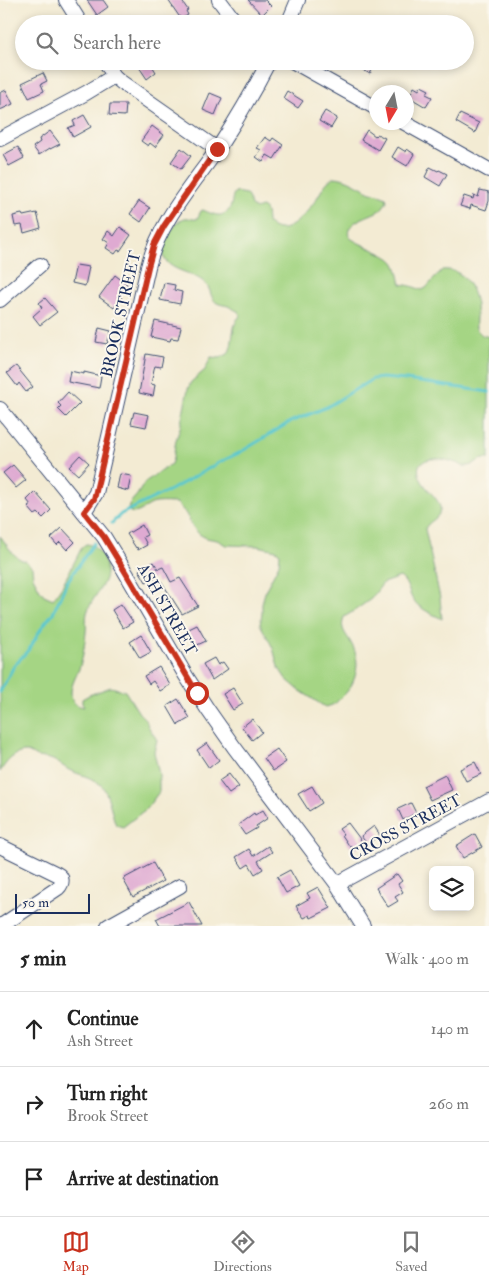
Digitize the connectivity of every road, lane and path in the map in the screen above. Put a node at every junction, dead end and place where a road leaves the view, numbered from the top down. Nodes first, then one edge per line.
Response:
1 (66, 0) edge
2 (219, 0) edge
3 (298, 0) edge
4 (75, 15) edge
5 (230, 15) edge
6 (292, 15) edge
7 (110, 70) edge
8 (256, 70) edge
9 (265, 70) edge
10 (308, 70) edge
11 (114, 76) junction
12 (252, 95) junction
13 (369, 104) edge
14 (414, 128) edge
15 (0, 139) edge
16 (217, 149) junction
17 (489, 170) edge
18 (40, 265) dead end
19 (0, 300) edge
20 (2, 411) edge
21 (84, 512) junction
22 (489, 801) edge
23 (0, 846) edge
24 (337, 884) junction
25 (180, 886) dead end
26 (1, 926) edge
27 (108, 926) edge
28 (364, 926) edge

1 - 4 street
2 - 5 street
3 - 6 street
7 - 11 street
8 - 12 street
9 - 12 street, BROOK STREET
10 - 13 street
11 - 15 street
11 - 16 street
12 - 16 street, BROOK STREET
14 - 17 street
16 - 21 street, BROOK STREET
18 - 19 street
20 - 21 street, ASH STREET
21 - 24 street, ASH STREET
22 - 24 street, CROSS STREET
23 - 26 street
24 - 28 street, ASH STREET
25 - 27 street

